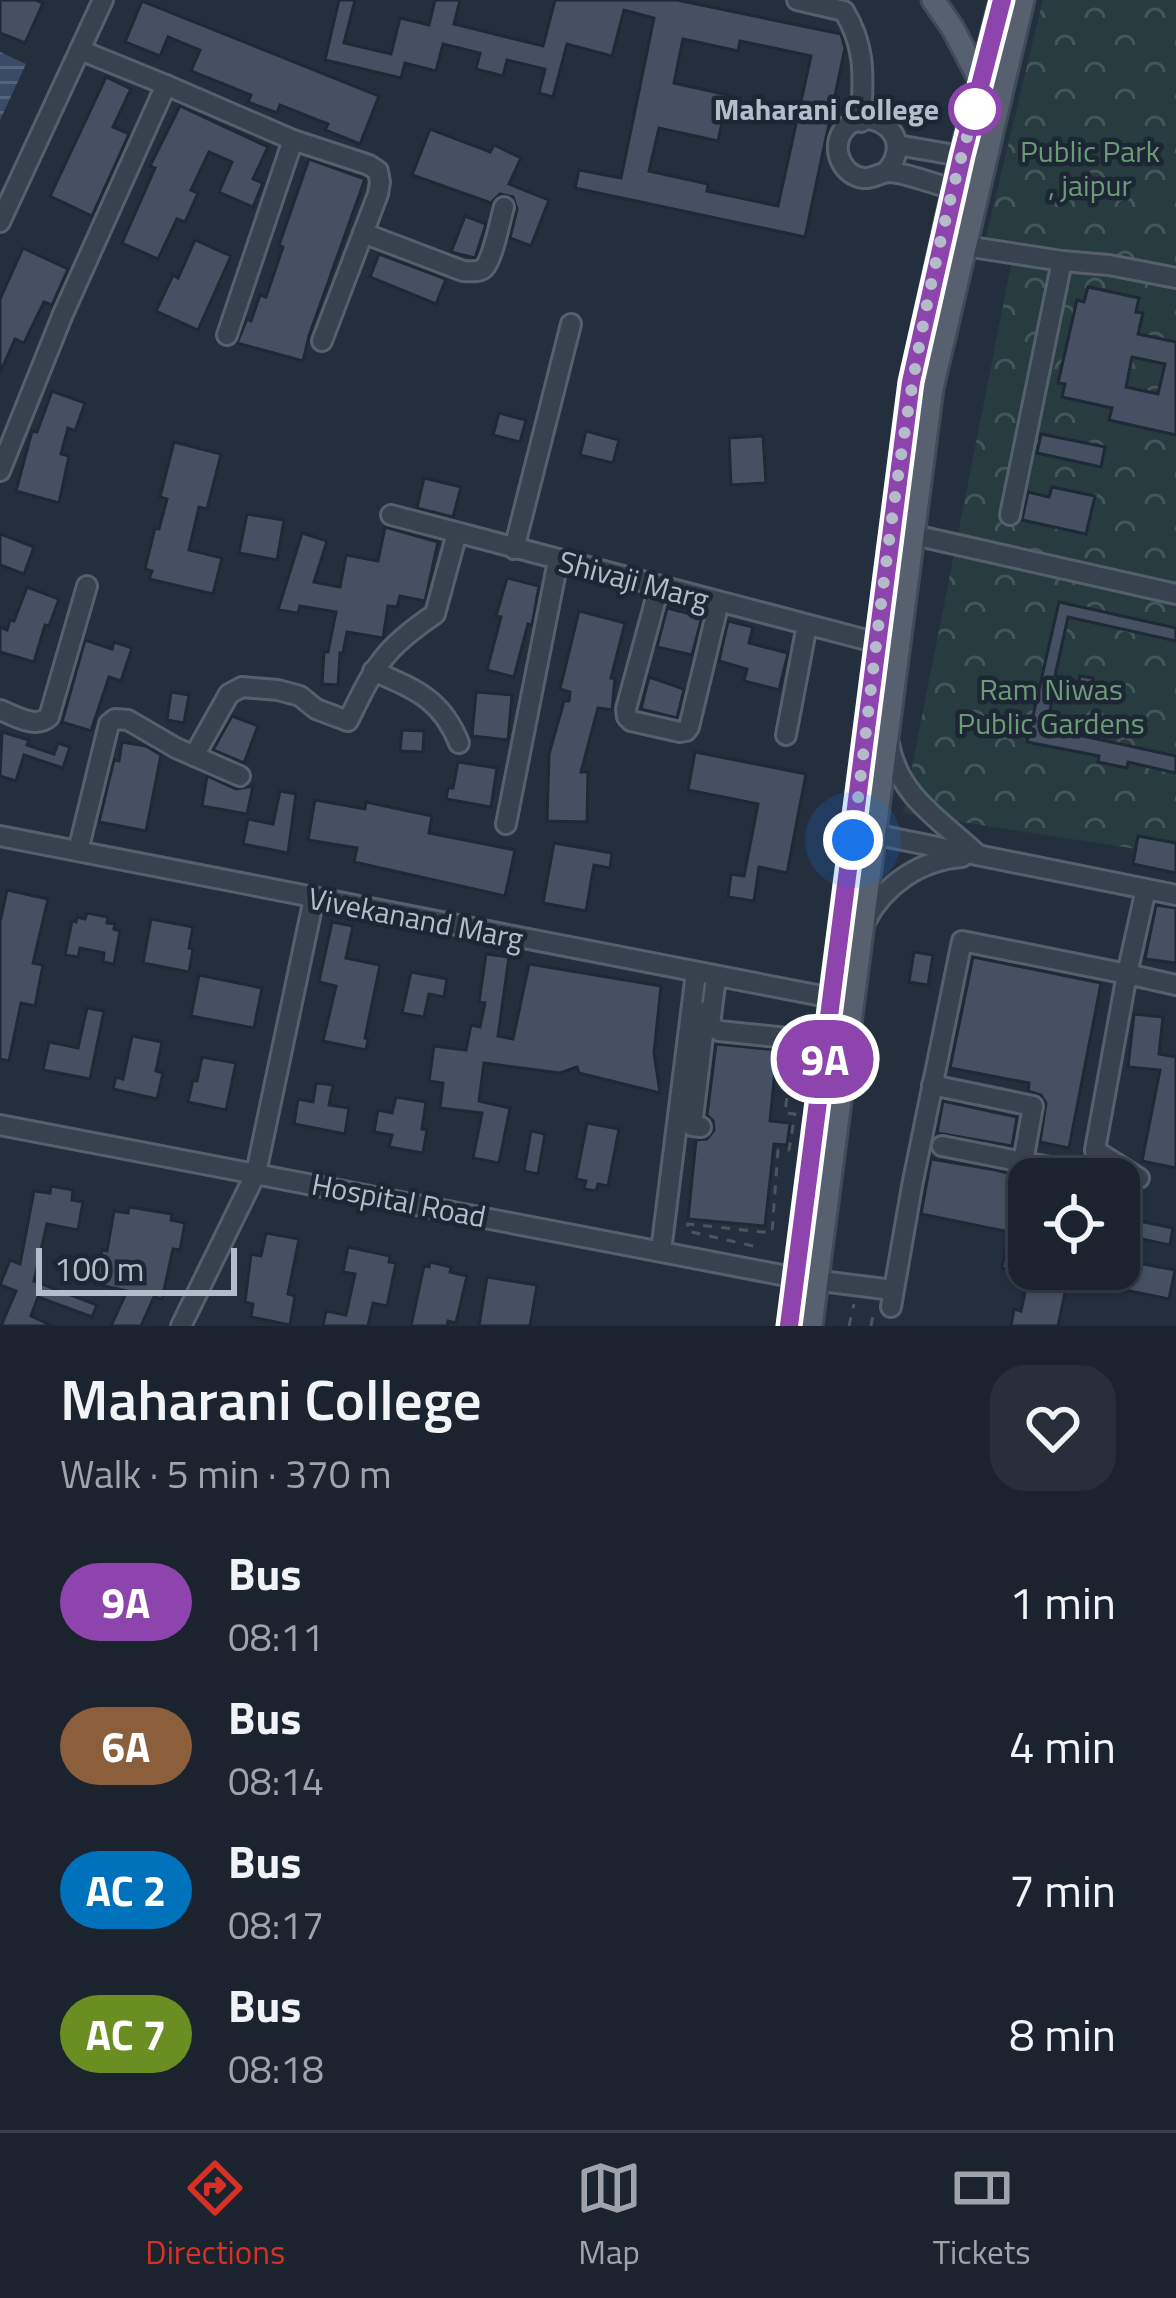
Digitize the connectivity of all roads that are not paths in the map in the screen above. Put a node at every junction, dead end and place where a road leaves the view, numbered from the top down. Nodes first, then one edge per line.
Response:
1 (103, 0) edge
2 (797, 0) edge
3 (933, 0) edge
4 (1001, 0) edge
5 (1023, 0) edge
6 (845, 6) edge
7 (80, 50) junction
8 (981, 82) junction
9 (166, 85) junction
10 (861, 122) junction
11 (293, 140) junction
12 (897, 145) junction
13 (962, 156) junction
14 (886, 172) junction
15 (954, 189) junction
16 (504, 207) dead end
17 (0, 221) edge
18 (363, 233) junction
19 (964, 246) junction
20 (1062, 261) junction
21 (1176, 278) edge
22 (571, 323) dead end
23 (227, 335) dead end
24 (322, 341) dead end
25 (0, 404) edge
26 (22, 413) junction
27 (0, 470) edge
28 (391, 515) dead end
29 (1010, 515) dead end
30 (457, 533) junction
31 (914, 535) junction
32 (514, 549) junction
33 (558, 561) junction
34 (87, 586) dead end
35 (658, 586) junction
36 (1176, 594) edge
37 (718, 602) junction
38 (807, 625) junction
39 (878, 643) junction
40 (373, 671) junction
41 (0, 710) edge
42 (786, 734) dead end
43 (888, 740) junction
44 (459, 743) dead end
45 (194, 756) junction
46 (240, 776) dead end
47 (506, 824) dead end
48 (865, 832) junction
49 (0, 836) edge
50 (78, 851) junction
51 (978, 855) junction
52 (1146, 889) junction
53 (1176, 895) edge
54 (314, 898) junction
55 (865, 922) junction
56 (1127, 974) junction
57 (708, 976) junction
58 (1176, 985) edge
59 (832, 998) junction
60 (827, 1042) junction
61 (932, 1085) junction
62 (0, 1125) edge
63 (700, 1127) dead end
64 (942, 1146) dead end
65 (1024, 1158) edge
66 (1108, 1158) edge
67 (1008, 1159) edge
68 (256, 1173) junction
69 (661, 1251) junction
70 (808, 1280) junction
71 (182, 1326) edge
72 (789, 1326) edge
73 (812, 1326) edge

1 - 7 street
2 - 6 street
3 - 8 main road
4 - 8 main road
5 - 19 main road
6 - 10 street
7 - 9 street
7 - 17 street
8 - 13 main road
9 - 11 street
9 - 26 street
10 - 12 street
10 - 14 street
11 - 18 street
11 - 23 street
12 - 13 street
12 - 14 street
13 - 15 main road
14 - 15 street
15 - 39 main road
16 - 18 street
18 - 24 street
19 - 20 street
19 - 31 main road
20 - 21 street
20 - 29 street
22 - 32 street
25 - 26 street
26 - 27 street
28 - 30 street, Shivaji Marg
30 - 32 street, Shivaji Marg
30 - 40 street
31 - 36 street
31 - 43 main road
32 - 33 street, Shivaji Marg
33 - 35 street, Shivaji Marg
33 - 47 street
34 - 41 street
35 - 37 street, Shivaji Marg
35 - 37 street
37 - 38 street, Shivaji Marg
38 - 39 street, Shivaji Marg
38 - 42 street
39 - 48 main road
40 - 44 street
40 - 45 street
43 - 48 main road
43 - 51 street
45 - 46 street
45 - 50 street
48 - 51 street
48 - 55 main road
48 - 59 main road
49 - 50 street, Vivekanand Marg
50 - 54 street, Vivekanand Marg
51 - 52 street
51 - 55 street
52 - 53 street
52 - 56 street
54 - 57 street, Vivekanand Marg
54 - 68 street
55 - 70 main road
56 - 58 street
56 - 61 street
56 - 66 street
57 - 59 street, Vivekanand Marg
57 - 60 street
57 - 63 street
57 - 69 street
59 - 60 main road
60 - 70 main road
61 - 65 street
61 - 70 street, Hospital Road
62 - 68 street, Hospital Road
64 - 67 street
68 - 69 street, Hospital Road
68 - 71 street
69 - 70 street, Hospital Road
70 - 72 main road
70 - 73 main road

